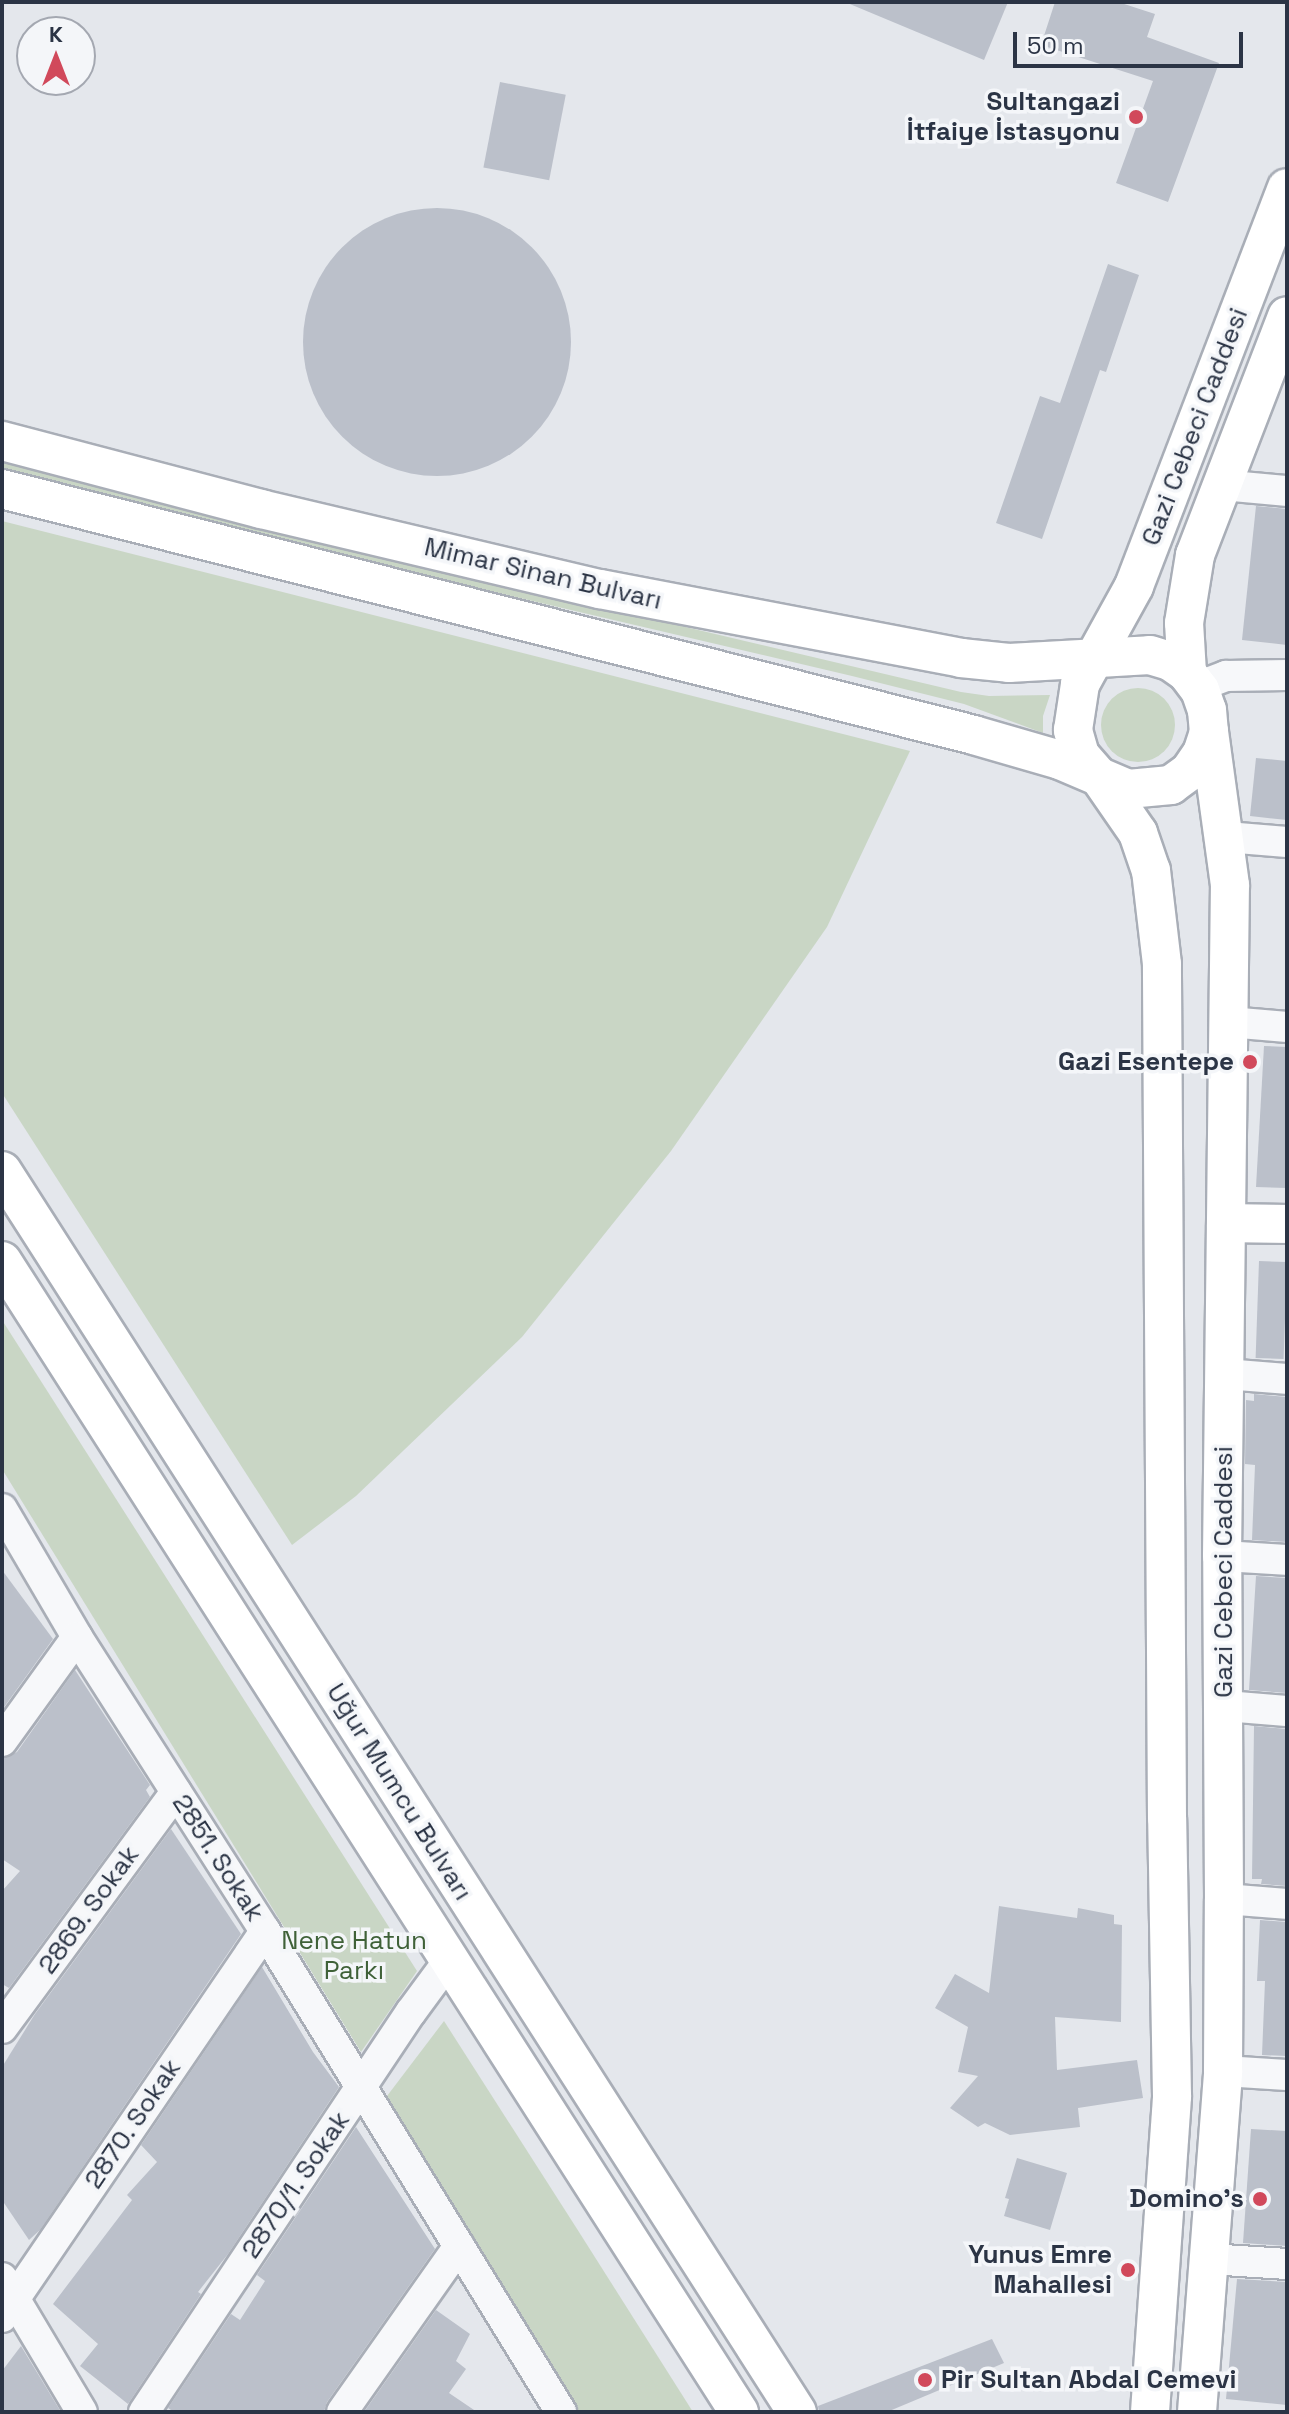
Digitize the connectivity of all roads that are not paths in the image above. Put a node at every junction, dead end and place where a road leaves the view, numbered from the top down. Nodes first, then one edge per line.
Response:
1 (1287, 188) edge
2 (1287, 316) edge
3 (2, 441) edge
4 (1221, 485) junction
5 (2, 489) edge
6 (1287, 491) edge
7 (1092, 660) junction
8 (1287, 675) edge
9 (1192, 680) junction
10 (1209, 732) junction
11 (1100, 778) junction
12 (1226, 837) junction
13 (1287, 842) edge
14 (1229, 1022) junction
15 (1287, 1027) edge
16 (2, 1171) edge
17 (1226, 1223) junction
18 (1287, 1224) edge
19 (2, 1261) edge
20 (1224, 1374) junction
21 (1287, 1379) edge
22 (2, 1509) edge
23 (1222, 1556) junction
24 (1287, 1560) edge
25 (77, 1637) junction
26 (1225, 1706) junction
27 (1287, 1711) edge
28 (2, 1741) edge
29 (176, 1792) junction
30 (1224, 1899) junction
31 (1287, 1904) edge
32 (265, 1931) junction
33 (450, 1959) junction
34 (2, 2028) edge
35 (1223, 2071) junction
36 (1287, 2075) edge
37 (361, 2087) junction
38 (459, 2246) junction
39 (1208, 2259) junction
40 (1287, 2264) edge
41 (6, 2298) edge
42 (551, 2407) edge
43 (82, 2412) edge
44 (144, 2412) edge
45 (342, 2412) edge
46 (739, 2412) edge
47 (797, 2412) edge
48 (1150, 2412) edge
49 (1197, 2412) edge

1 - 7 main road, Gazi Cebeci Caddesi
2 - 4 main road, Gazi Cebeci Caddesi
3 - 7 main road, Mimar Sinan Bulvarı
4 - 6 street
4 - 9 main road, Gazi Cebeci Caddesi
5 - 11 main road
7 - 9 main road
7 - 11 main road
8 - 9 street
9 - 10 main road
10 - 11 main road
10 - 12 main road, Gazi Cebeci Caddesi
11 - 48 main road
12 - 13 street
12 - 14 main road, Gazi Cebeci Caddesi
14 - 15 street
14 - 17 main road, Gazi Cebeci Caddesi
16 - 47 main road, Uğur Mumcu Bulvarı
17 - 18 main road
17 - 20 main road, Gazi Cebeci Caddesi
19 - 33 main road, Uğur Mumcu Bulvarı
20 - 21 street
20 - 23 main road, Gazi Cebeci Caddesi
22 - 25 street, 2851. Sokak
23 - 24 street
23 - 26 main road, Gazi Cebeci Caddesi
25 - 28 street
25 - 29 street, 2851. Sokak
26 - 27 street
26 - 30 main road, Gazi Cebeci Caddesi
29 - 32 street, 2851. Sokak
29 - 34 street, 2869. Sokak
30 - 31 street
30 - 35 main road, Gazi Cebeci Caddesi
32 - 37 street, 2851. Sokak
32 - 41 street, 2870. Sokak
33 - 37 street, 2870/1. Sokak
33 - 46 main road, Uğur Mumcu Bulvarı
35 - 36 street
35 - 39 main road, Gazi Cebeci Caddesi
37 - 38 street, 2851. Sokak
37 - 44 street, 2870/1. Sokak
38 - 42 street, 2851. Sokak
38 - 45 street
39 - 40 street
39 - 49 main road, Gazi Cebeci Caddesi
41 - 43 street

